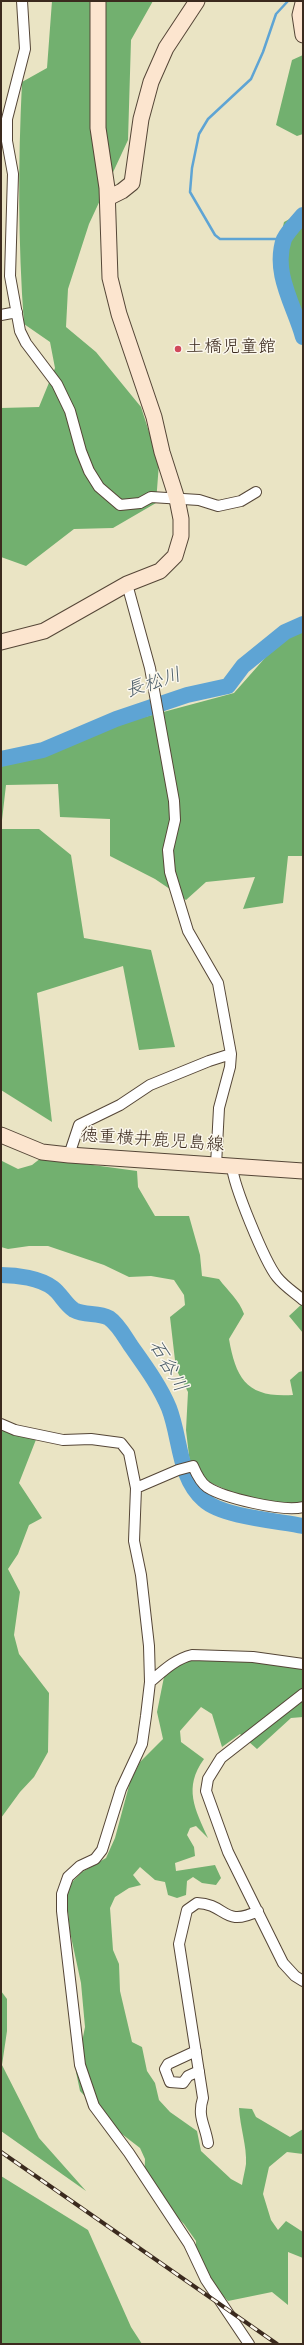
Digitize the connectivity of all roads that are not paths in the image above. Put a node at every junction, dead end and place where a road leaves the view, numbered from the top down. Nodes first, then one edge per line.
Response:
1 (22, 1) edge
2 (98, 1) edge
3 (197, 1) edge
4 (303, 3) edge
5 (303, 35) edge
6 (108, 198) junction
7 (16, 312) junction
8 (1, 315) edge
9 (256, 492) dead end
10 (177, 499) junction
11 (127, 584) junction
12 (1, 642) edge
13 (231, 1054) junction
14 (1, 1135) edge
15 (69, 1155) junction
16 (216, 1165) junction
17 (232, 1166) junction
18 (303, 1171) edge
19 (303, 1300) edge
20 (1, 1424) edge
21 (136, 1488) junction
22 (303, 1507) edge
23 (303, 1664) edge
24 (150, 1682) junction
25 (303, 1694) edge
26 (258, 1911) junction
27 (303, 1981) edge
28 (196, 2051) junction
29 (199, 2071) junction
30 (208, 2143) dead end
31 (249, 2344) edge

1 - 7 street
2 - 6 street
3 - 6 street
4 - 5 street
6 - 10 street
7 - 8 street
7 - 10 street
9 - 10 street
10 - 11 street
11 - 12 street
11 - 13 street
13 - 15 street
13 - 16 street
14 - 15 street, 徳重横井鹿児島線
15 - 16 street, 徳重横井鹿児島線
16 - 17 street, 徳重横井鹿児島線
17 - 18 street, 徳重横井鹿児島線
17 - 19 street
20 - 21 street
21 - 22 street
21 - 24 street
23 - 24 street
24 - 31 street
25 - 26 street
26 - 27 street
26 - 28 street
28 - 29 street
28 - 29 street
29 - 30 street

